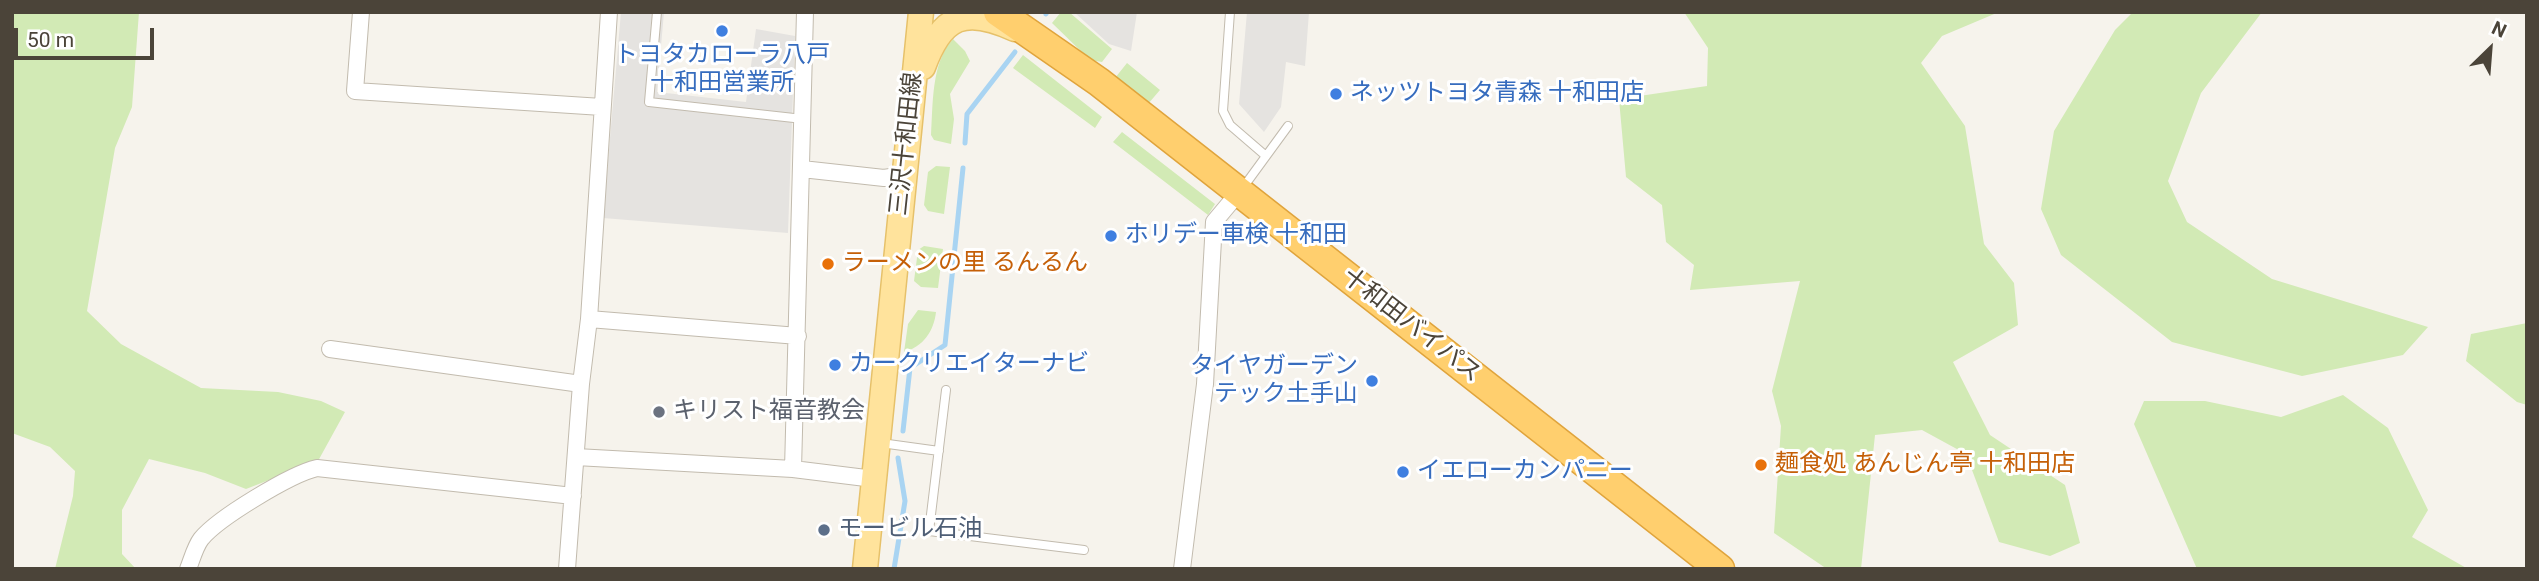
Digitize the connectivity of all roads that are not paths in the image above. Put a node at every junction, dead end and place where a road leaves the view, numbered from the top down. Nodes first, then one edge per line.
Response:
1 (361, 12) edge
2 (609, 12) edge
3 (657, 12) edge
4 (805, 12) edge
5 (921, 12) edge
6 (998, 12) edge
7 (1230, 12) edge
8 (1033, 26) edge
9 (912, 99) junction
10 (602, 107) junction
11 (803, 120) junction
12 (1288, 126) dead end
13 (1266, 156) junction
14 (802, 169) junction
15 (903, 175) junction
16 (1240, 191) junction
17 (589, 318) junction
18 (798, 336) junction
19 (330, 349) dead end
20 (581, 384) junction
21 (946, 390) dead end
22 (878, 442) junction
23 (939, 451) junction
24 (576, 457) junction
25 (793, 469) junction
26 (874, 479) junction
27 (573, 496) junction
28 (1084, 550) dead end
29 (188, 569) edge
30 (567, 569) edge
31 (865, 569) edge
32 (1182, 569) edge
33 (1720, 569) edge

1 - 10 street
2 - 10 street
3 - 11 lane
4 - 11 street
5 - 9 main road, 三沢十和田線
6 - 8 highway
7 - 13 lane
8 - 9 main road
8 - 16 highway, 十和田バイパス
9 - 15 main road, 三沢十和田線
10 - 17 street
11 - 14 street
12 - 13 lane
13 - 16 lane
14 - 15 street
14 - 18 street
15 - 22 main road, 三沢十和田線
16 - 32 street
16 - 33 highway, 十和田バイパス
17 - 18 street
17 - 20 street
18 - 25 street
19 - 20 street
20 - 24 street
21 - 23 lane
22 - 23 lane
22 - 26 main road, 三沢十和田線
23 - 28 lane
24 - 25 street
24 - 27 street
25 - 26 street
26 - 31 main road, 三沢十和田線
27 - 29 street
27 - 30 street

